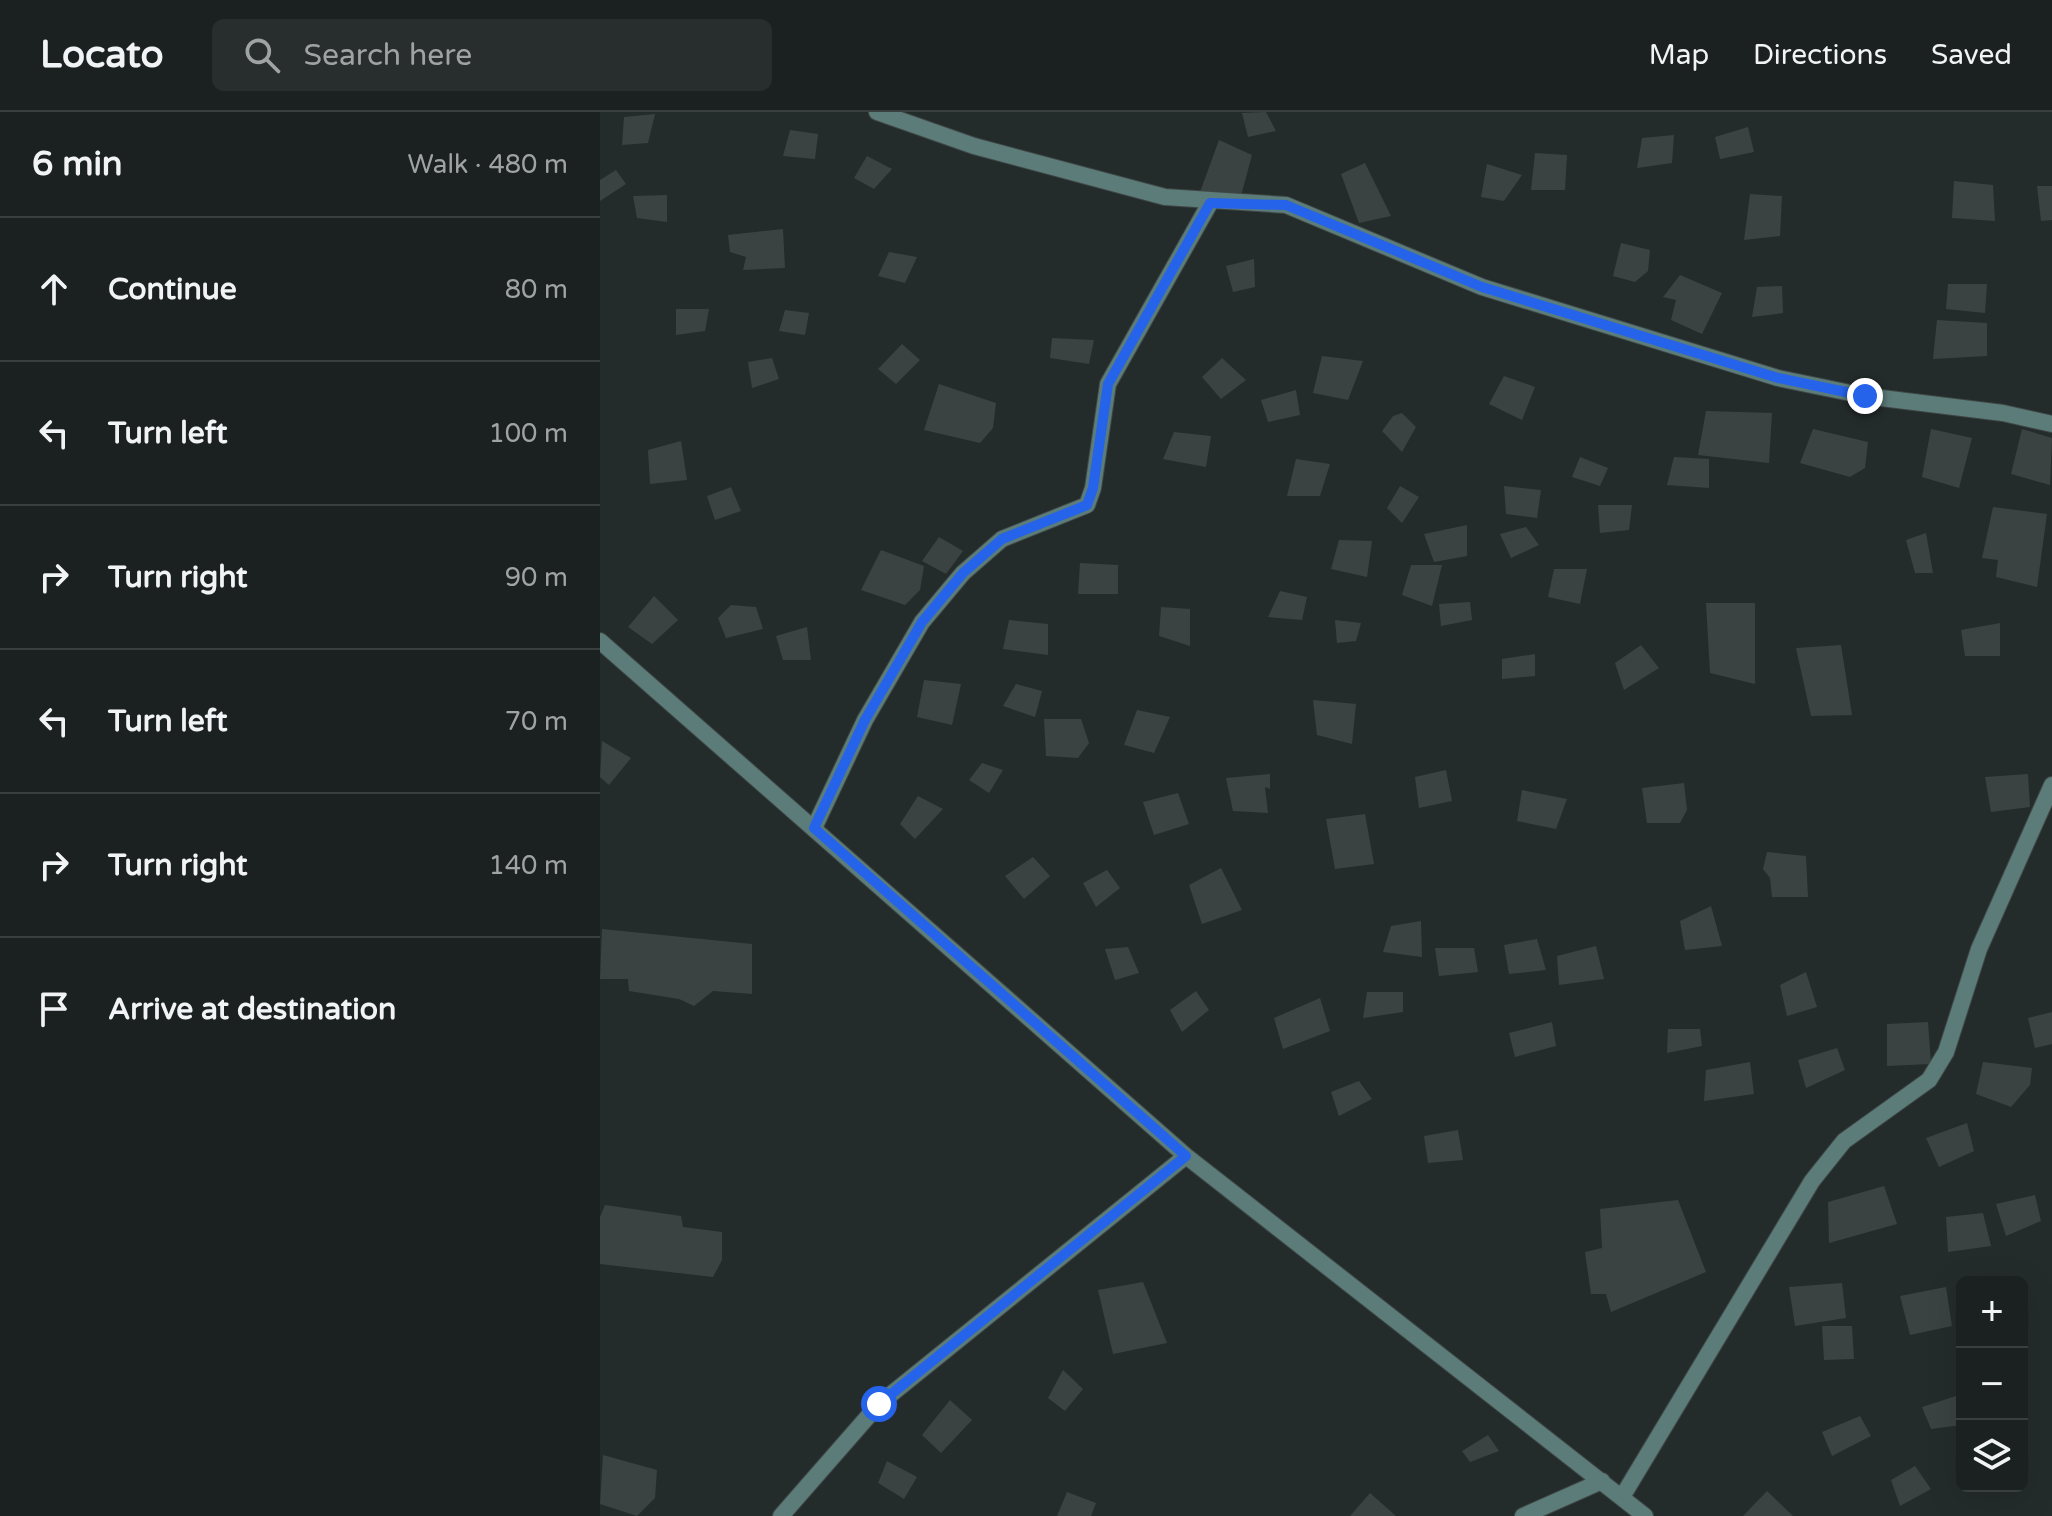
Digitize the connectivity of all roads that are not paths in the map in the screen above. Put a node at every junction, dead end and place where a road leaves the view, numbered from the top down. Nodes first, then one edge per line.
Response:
1 (877, 112) edge
2 (1210, 203) junction
3 (2052, 424) edge
4 (600, 641) edge
5 (2052, 785) edge
6 (814, 828) junction
7 (1186, 1156) junction
8 (1602, 1481) junction
9 (1622, 1497) junction
10 (781, 1516) edge
11 (1523, 1516) edge
12 (1645, 1516) edge

1 - 2 street
2 - 3 street
2 - 6 street
4 - 6 street
5 - 9 street
6 - 7 street
7 - 8 street
7 - 10 street
8 - 9 street
8 - 11 street
9 - 12 street

